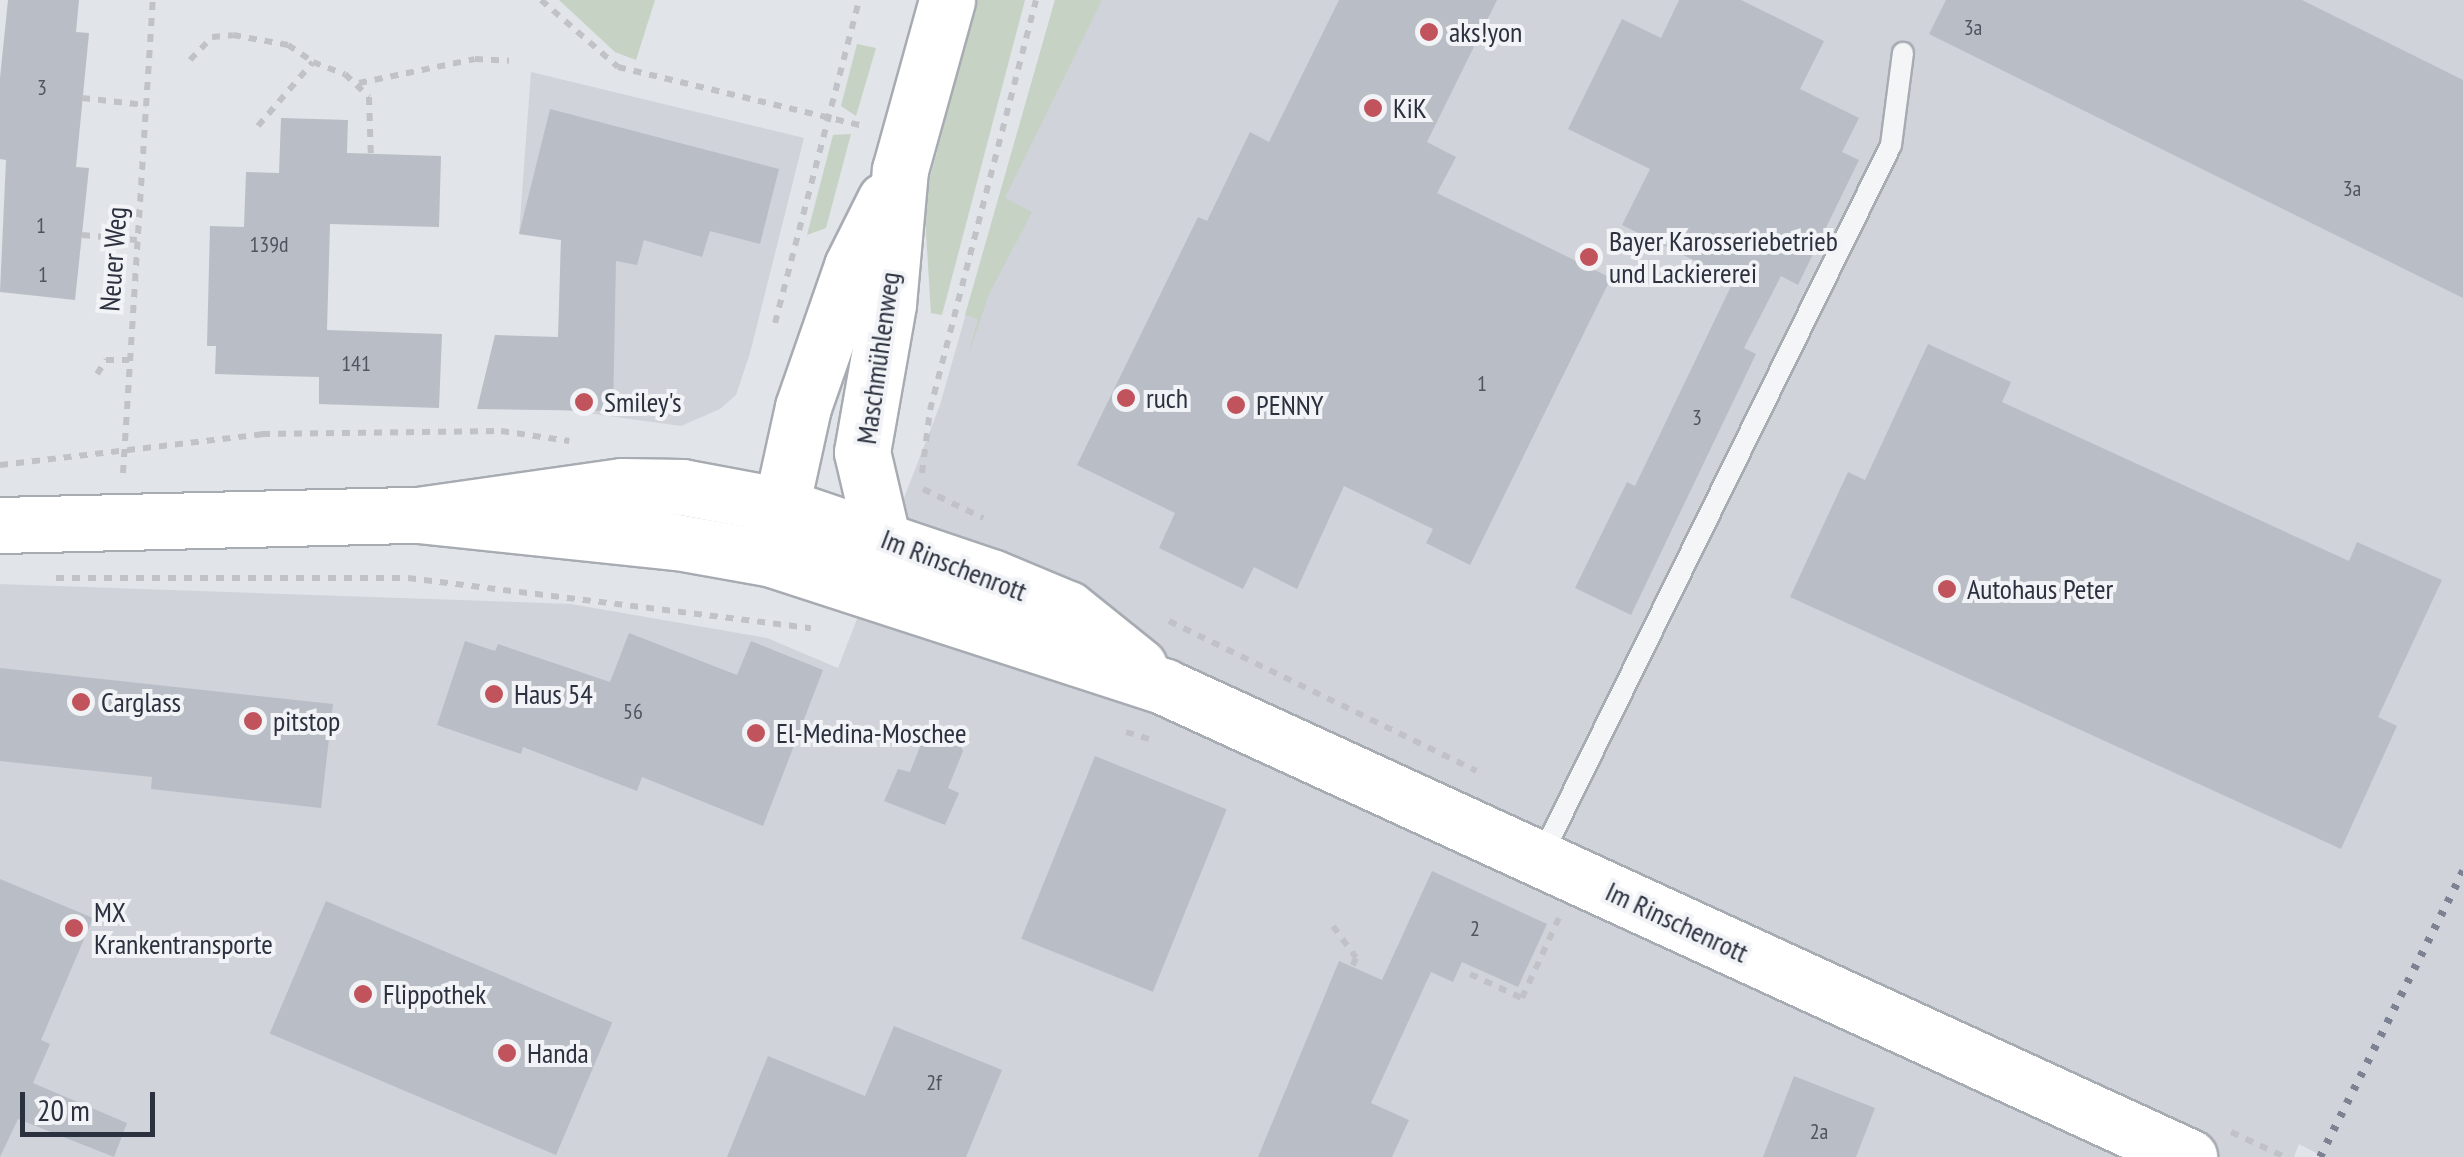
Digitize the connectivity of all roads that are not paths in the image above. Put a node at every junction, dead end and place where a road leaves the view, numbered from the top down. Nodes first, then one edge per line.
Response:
1 (947, 0) edge
2 (1903, 53) dead end
3 (904, 152) junction
4 (778, 505) junction
5 (418, 515) junction
6 (0, 525) edge
7 (882, 536) junction
8 (772, 559) junction
9 (894, 594) junction
10 (1165, 687) junction
11 (1540, 859) junction
12 (2190, 1157) edge

1 - 3 main road, Maschmühlenweg
2 - 11 lane
3 - 4 main road, Maschmühlenweg
3 - 7 main road, Maschmühlenweg
4 - 5 main road
4 - 7 main road, Im Rinschenrott
4 - 8 main road, Maschmühlenweg
5 - 6 main road
5 - 8 main road
7 - 9 main road, Maschmühlenweg
7 - 10 main road, Im Rinschenrott
8 - 9 main road
9 - 10 main road, Im Rinschenrott
10 - 11 main road, Im Rinschenrott
11 - 12 main road, Im Rinschenrott

